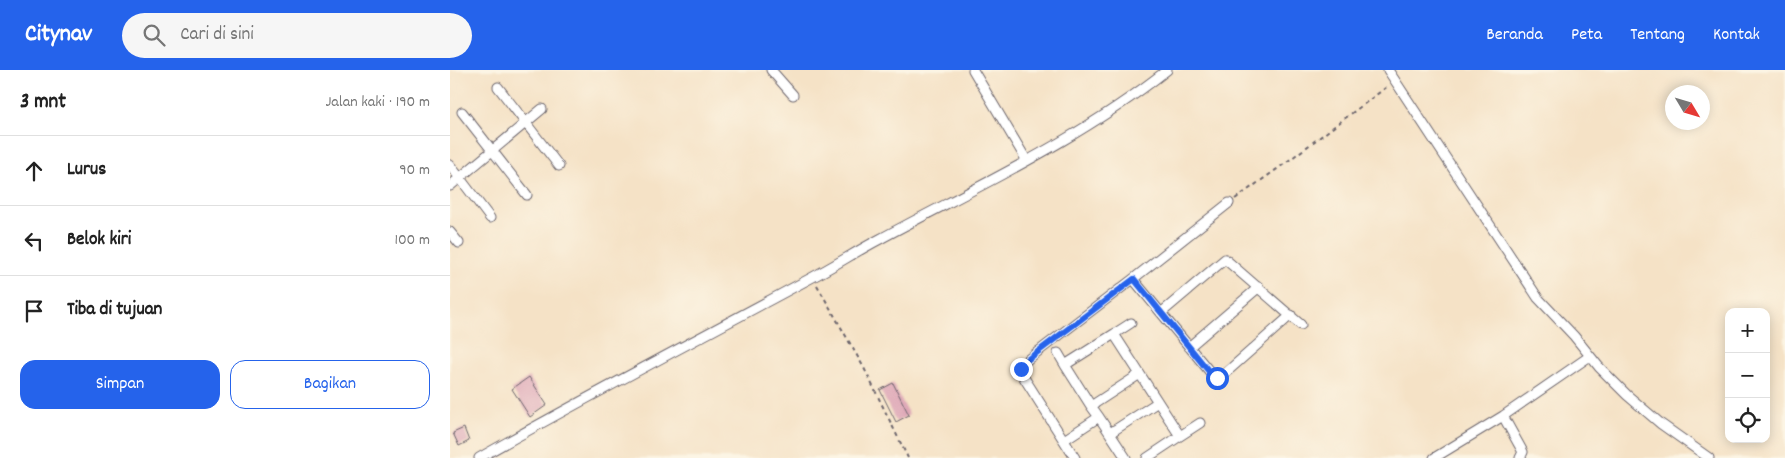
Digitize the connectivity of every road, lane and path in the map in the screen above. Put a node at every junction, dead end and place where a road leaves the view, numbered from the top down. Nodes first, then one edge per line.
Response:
1 (771, 70) edge
2 (973, 70) edge
3 (1167, 70) edge
4 (1388, 70) edge
5 (1395, 80) junction
6 (498, 87) dead end
7 (793, 95) dead end
8 (542, 109) dead end
9 (462, 112) dead end
10 (524, 124) junction
11 (491, 152) junction
12 (1027, 161) junction
13 (450, 165) edge
14 (559, 166) dead end
15 (460, 178) junction
16 (450, 186) edge
17 (527, 195) dead end
18 (1229, 203) joint
19 (490, 218) dead end
20 (450, 232) edge
21 (459, 243) dead end
22 (813, 277) junction
23 (1134, 279) junction
24 (1259, 287) junction
25 (1161, 313) junction
26 (1291, 315) junction
27 (1130, 323) dead end
28 (1301, 325) dead end
29 (1114, 334) junction
30 (1189, 347) junction
31 (1058, 353) dead end
32 (1590, 356) junction
33 (1065, 365) junction
34 (1140, 374) junction
35 (1158, 402) junction
36 (1092, 406) junction
37 (1503, 416) junction
38 (1099, 418) junction
39 (1200, 423) dead end
40 (1110, 434) junction
41 (1180, 436) junction
42 (1064, 440) junction
43 (479, 458) edge
44 (908, 458) edge
45 (1075, 458) edge
46 (1126, 458) edge
47 (1147, 458) edge
48 (1434, 458) edge
49 (1520, 458) edge
50 (1709, 458) edge

1 - 7 street
2 - 12 street
3 - 12 street
4 - 5 street
5 - 18 path
5 - 32 street
6 - 10 street
8 - 10 street
9 - 11 street
10 - 11 street
10 - 14 street
11 - 15 street
11 - 17 street
12 - 22 street
13 - 15 street
15 - 16 street
15 - 19 street
18 - 23 street
20 - 21 street
22 - 43 street
22 - 44 path
23 - 25 street
23 - 42 street
24 - 25 street
24 - 26 street
24 - 30 street
25 - 30 street
26 - 28 street
26 - 30 street
27 - 29 street
29 - 33 street
29 - 34 street
31 - 33 street
32 - 37 street
32 - 50 street
33 - 36 street
34 - 35 street
34 - 36 street
35 - 40 street
35 - 41 street
36 - 38 street
37 - 48 street
37 - 49 street
38 - 40 street
38 - 42 street
39 - 41 street
40 - 46 street
41 - 47 street
42 - 45 street

